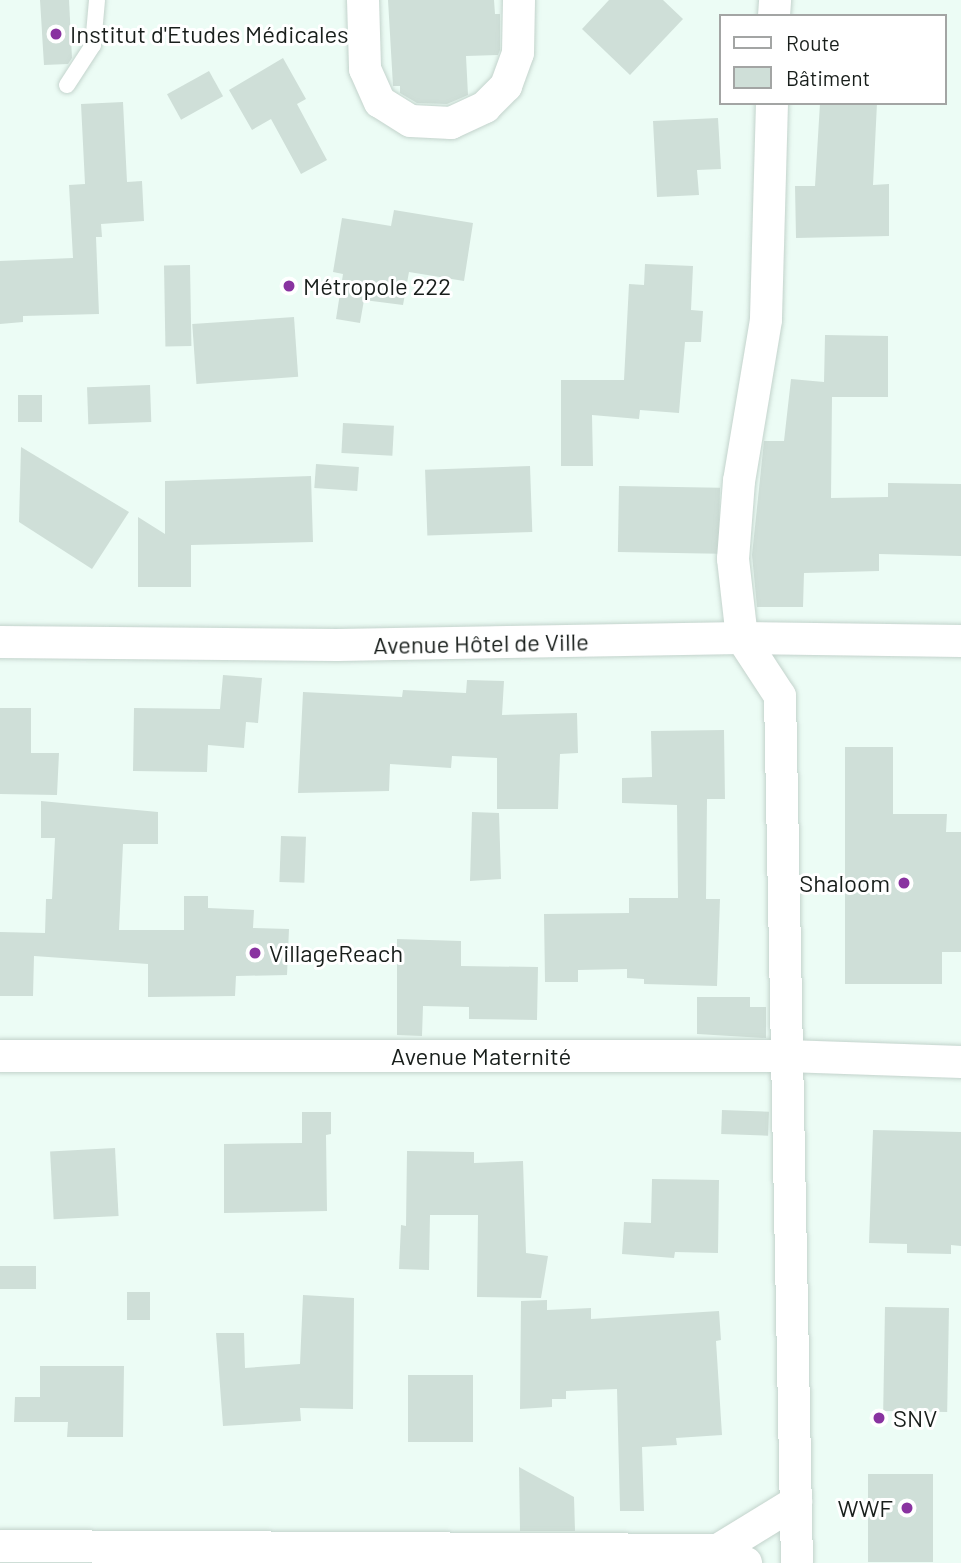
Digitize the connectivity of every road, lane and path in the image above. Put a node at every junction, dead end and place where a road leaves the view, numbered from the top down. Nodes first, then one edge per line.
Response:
1 (97, 0) edge
2 (363, 0) edge
3 (519, 0) edge
4 (68, 85) dead end
5 (772, 105) edge
6 (742, 638) junction
7 (961, 641) edge
8 (0, 642) edge
9 (0, 1056) edge
10 (787, 1056) junction
11 (961, 1062) edge
12 (796, 1502) junction
13 (0, 1546) edge
14 (732, 1557) edge
15 (797, 1563) edge

1 - 4 lane
2 - 3 street
5 - 6 street
6 - 7 street, Avenue Hôtel de Ville
6 - 8 street, Avenue Hôtel de Ville
6 - 10 street
9 - 10 street, Avenue Maternité
10 - 11 street, Avenue Maternité
10 - 12 street
12 - 14 street
12 - 15 street
13 - 14 street

